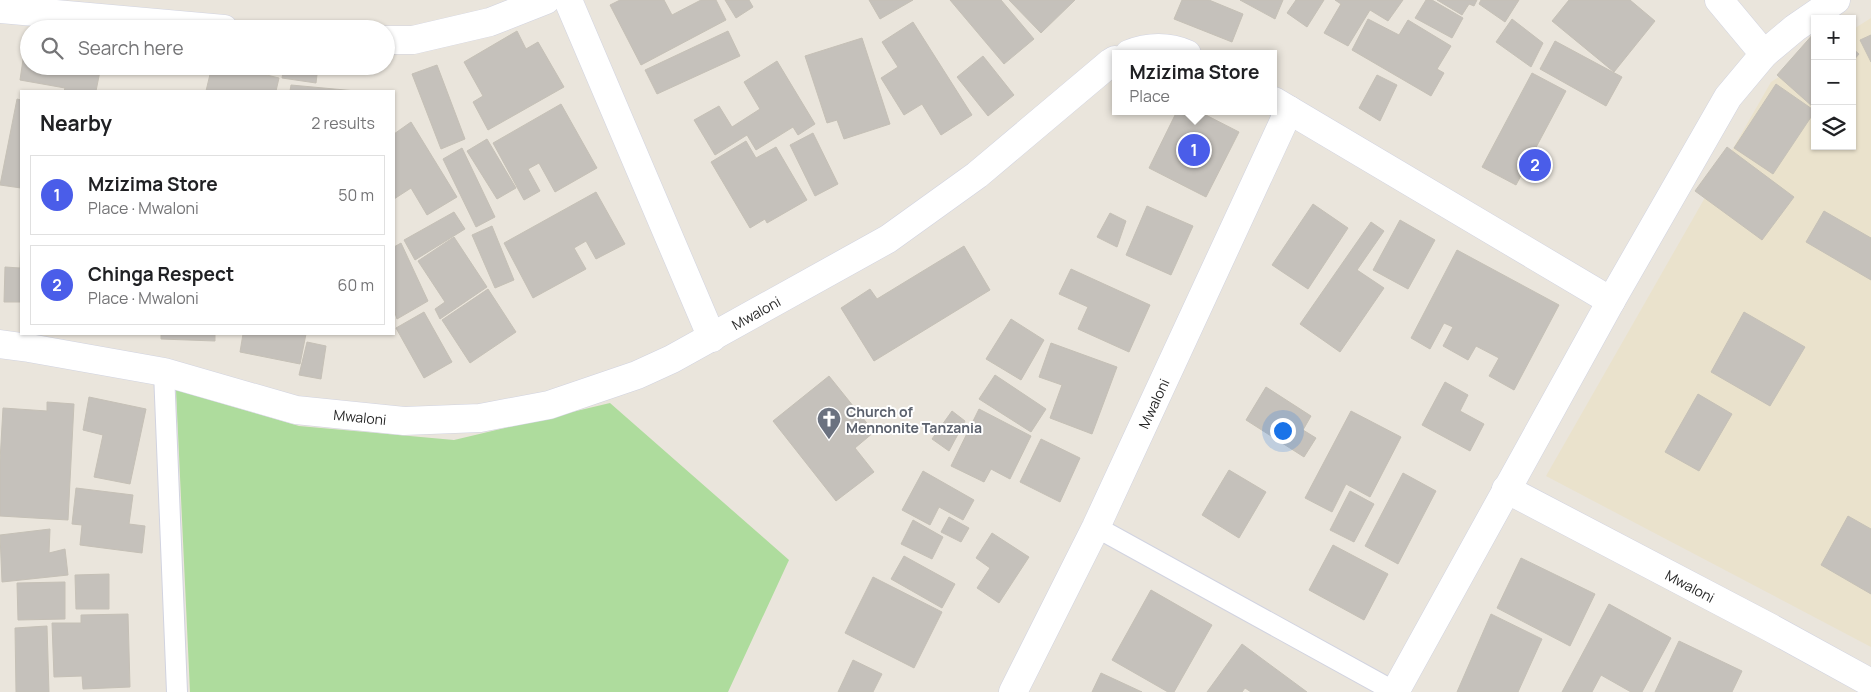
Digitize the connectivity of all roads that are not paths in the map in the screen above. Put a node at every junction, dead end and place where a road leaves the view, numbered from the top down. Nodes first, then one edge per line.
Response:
1 (546, 0) edge
2 (568, 0) edge
3 (1719, 0) edge
4 (1836, 0) edge
5 (0, 10) edge
6 (118, 20) edge
7 (395, 40) edge
8 (1144, 50) edge
9 (1177, 50) edge
10 (1764, 54) junction
11 (1112, 62) edge
12 (1281, 106) edge
13 (1611, 301) junction
14 (712, 338) junction
15 (0, 344) edge
16 (164, 372) junction
17 (1506, 489) junction
18 (1096, 527) junction
19 (1871, 683) edge
20 (176, 692) edge
21 (1012, 692) edge
22 (1395, 692) edge

1 - 7 street
2 - 14 street
3 - 10 street
4 - 10 street
5 - 6 street
8 - 9 street
10 - 13 street
11 - 14 street, Mwaloni
12 - 13 street, Mwaloni
12 - 18 street, Mwaloni
13 - 17 street
14 - 16 street, Mwaloni
15 - 16 street, Mwaloni
16 - 20 lane
17 - 19 street, Mwaloni
17 - 22 street
18 - 21 street, Mwaloni
18 - 22 lane

